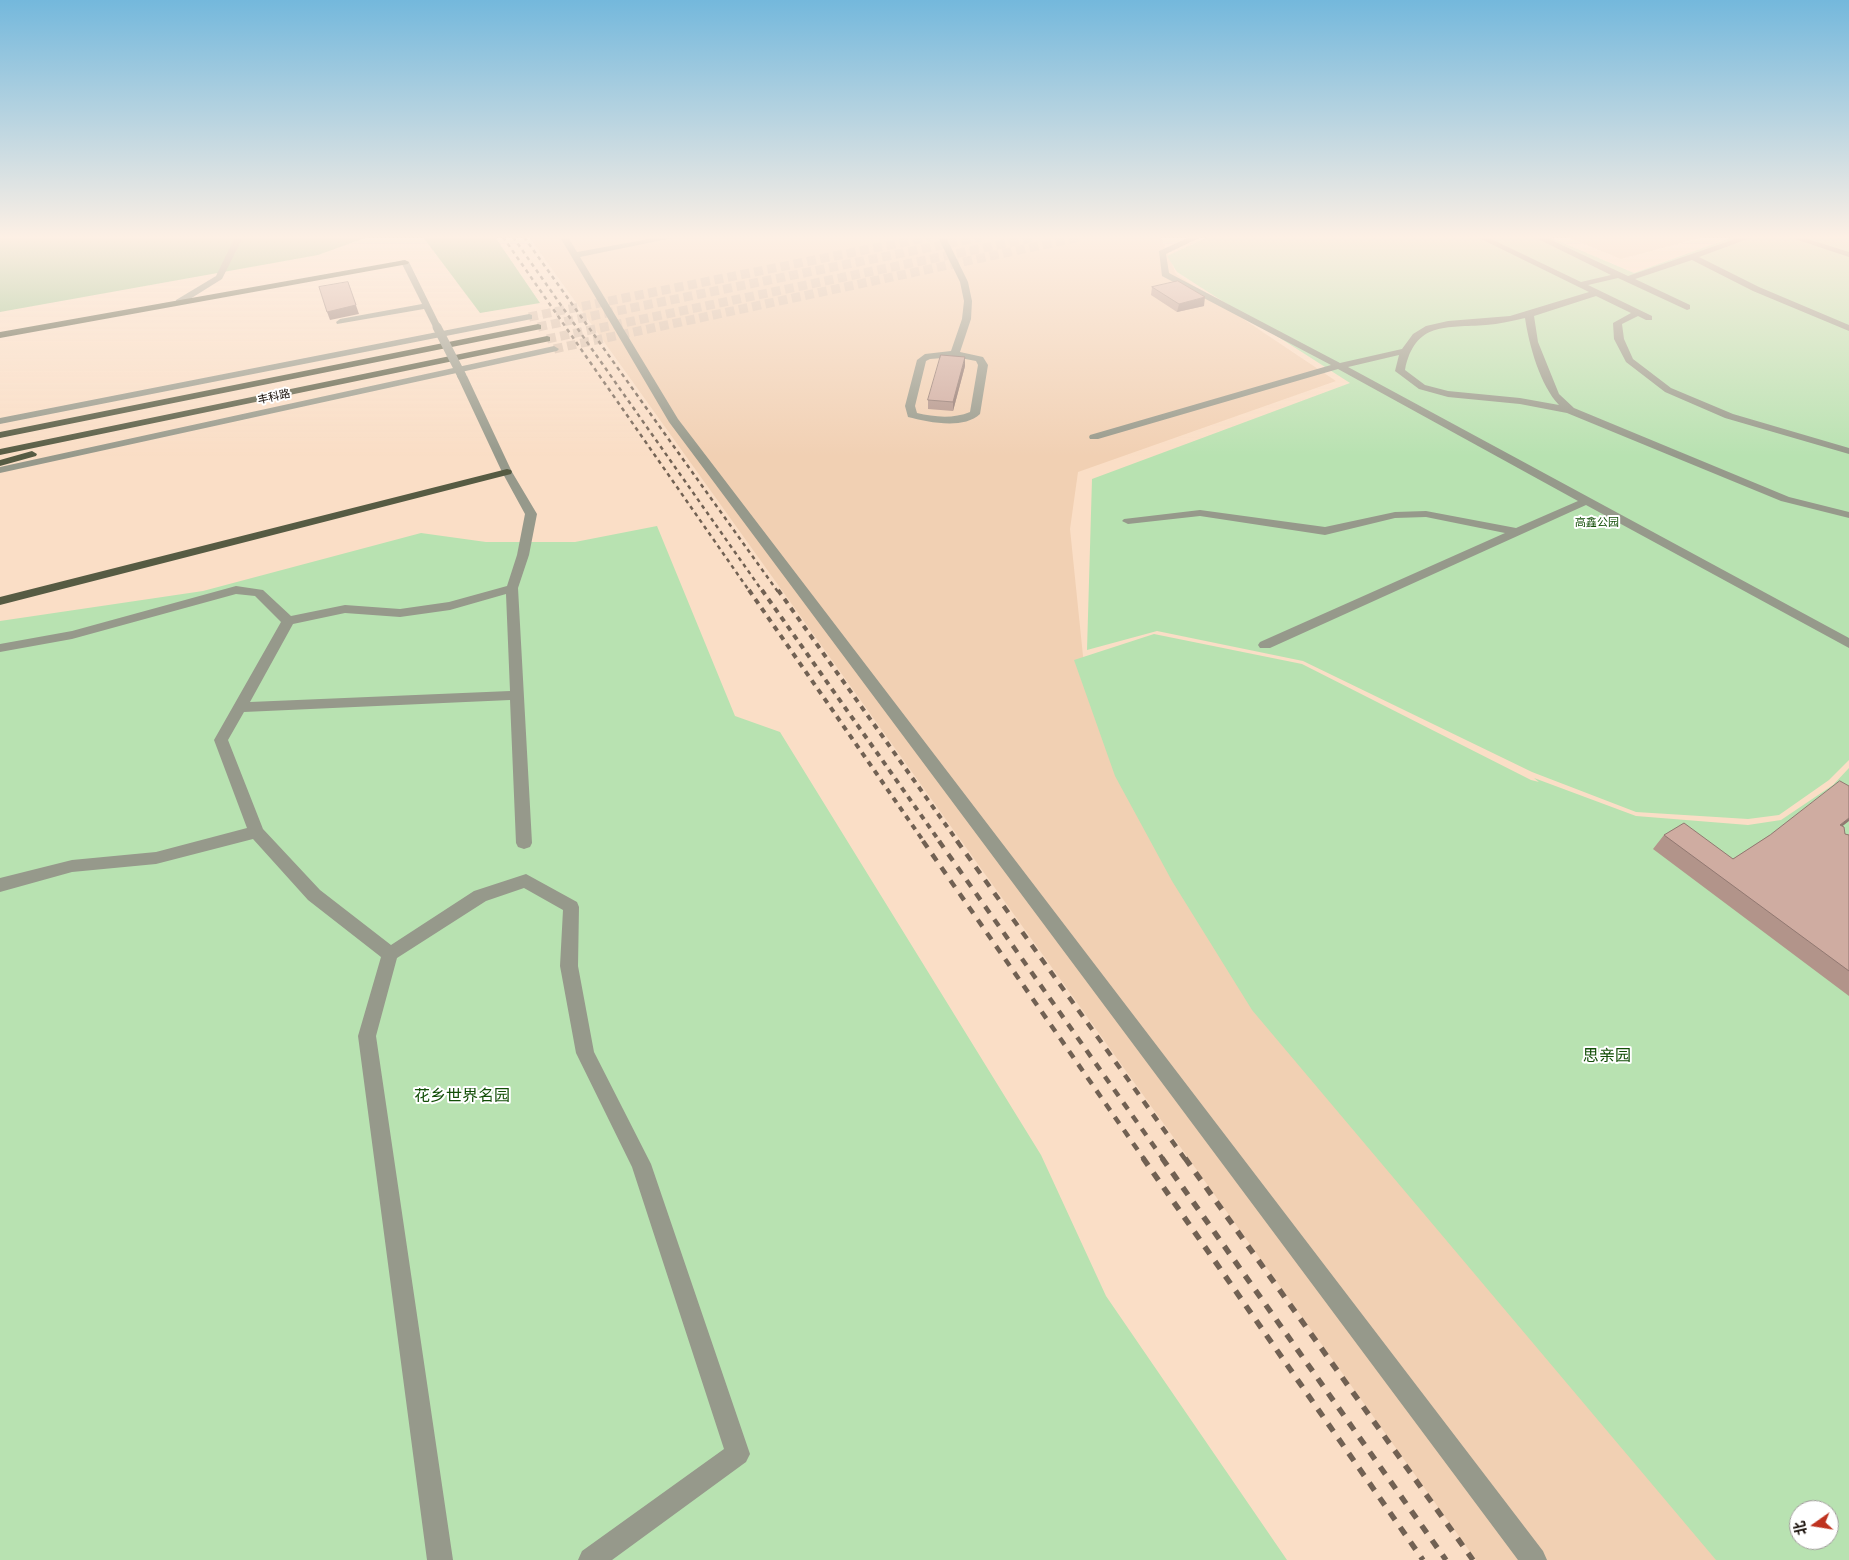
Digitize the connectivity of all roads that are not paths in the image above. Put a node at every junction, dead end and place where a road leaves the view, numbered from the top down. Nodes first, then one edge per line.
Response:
1 (137, 310) edge
2 (406, 310) edge
3 (428, 310) edge
4 (608, 310) edge
5 (968, 310) edge
6 (1233, 310) edge
7 (1546, 310) edge
8 (1631, 310) edge
9 (1806, 310) edge
10 (1638, 313) junction
11 (1530, 315) junction
12 (529, 317) tunnel mouth
13 (1649, 318) dead end
14 (340, 322) edge
15 (538, 327) tunnel mouth
16 (1849, 328) edge
17 (0, 335) edge
18 (547, 339) tunnel mouth
19 (554, 349) tunnel mouth
20 (1404, 351) junction
21 (956, 354) junction
22 (1339, 366) junction
23 (178, 400) junction
24 (1570, 410) junction
25 (172, 416) junction
26 (0, 423) edge
27 (0, 435) edge
28 (1094, 437) dead end
29 (1849, 451) edge
30 (0, 452) edge
31 (0, 463) edge
32 (0, 470) edge
33 (507, 472) junction
34 (1587, 501) junction
35 (1849, 515) edge
36 (1128, 521) dead end
37 (1517, 532) junction
38 (512, 588) junction
39 (0, 601) edge
40 (288, 621) junction
41 (1849, 644) edge
42 (1265, 645) dead end
43 (0, 648) edge
44 (517, 695) junction
45 (240, 707) junction
46 (256, 832) junction
47 (524, 843) dead end
48 (0, 885) edge
49 (390, 954) junction
50 (440, 1560) edge
51 (591, 1560) edge
52 (1534, 1560) edge

1 - 17 main road
2 - 14 street
3 - 33 street, bridge
4 - 52 street
5 - 21 street
6 - 22 street
7 - 11 street
8 - 10 street
9 - 16 street
10 - 13 street
10 - 29 street
11 - 20 street
11 - 24 street
12 - 26 street
15 - 23 main road, 丰科路
18 - 25 main road, 丰科路
19 - 32 street, 丰科路
20 - 22 street
20 - 24 street
21 - 21 street
22 - 28 street
22 - 34 street
23 - 26 main road
23 - 27 main road, 丰科路
24 - 35 street
25 - 30 main road, 丰科路
25 - 31 main road
33 - 38 street
33 - 39 main road
34 - 37 street
34 - 41 street
36 - 37 street
37 - 42 street
38 - 40 street
38 - 44 street
40 - 43 street
40 - 45 street
44 - 45 street
44 - 47 street
45 - 46 street
46 - 48 street
46 - 49 street
49 - 50 street
49 - 51 street

